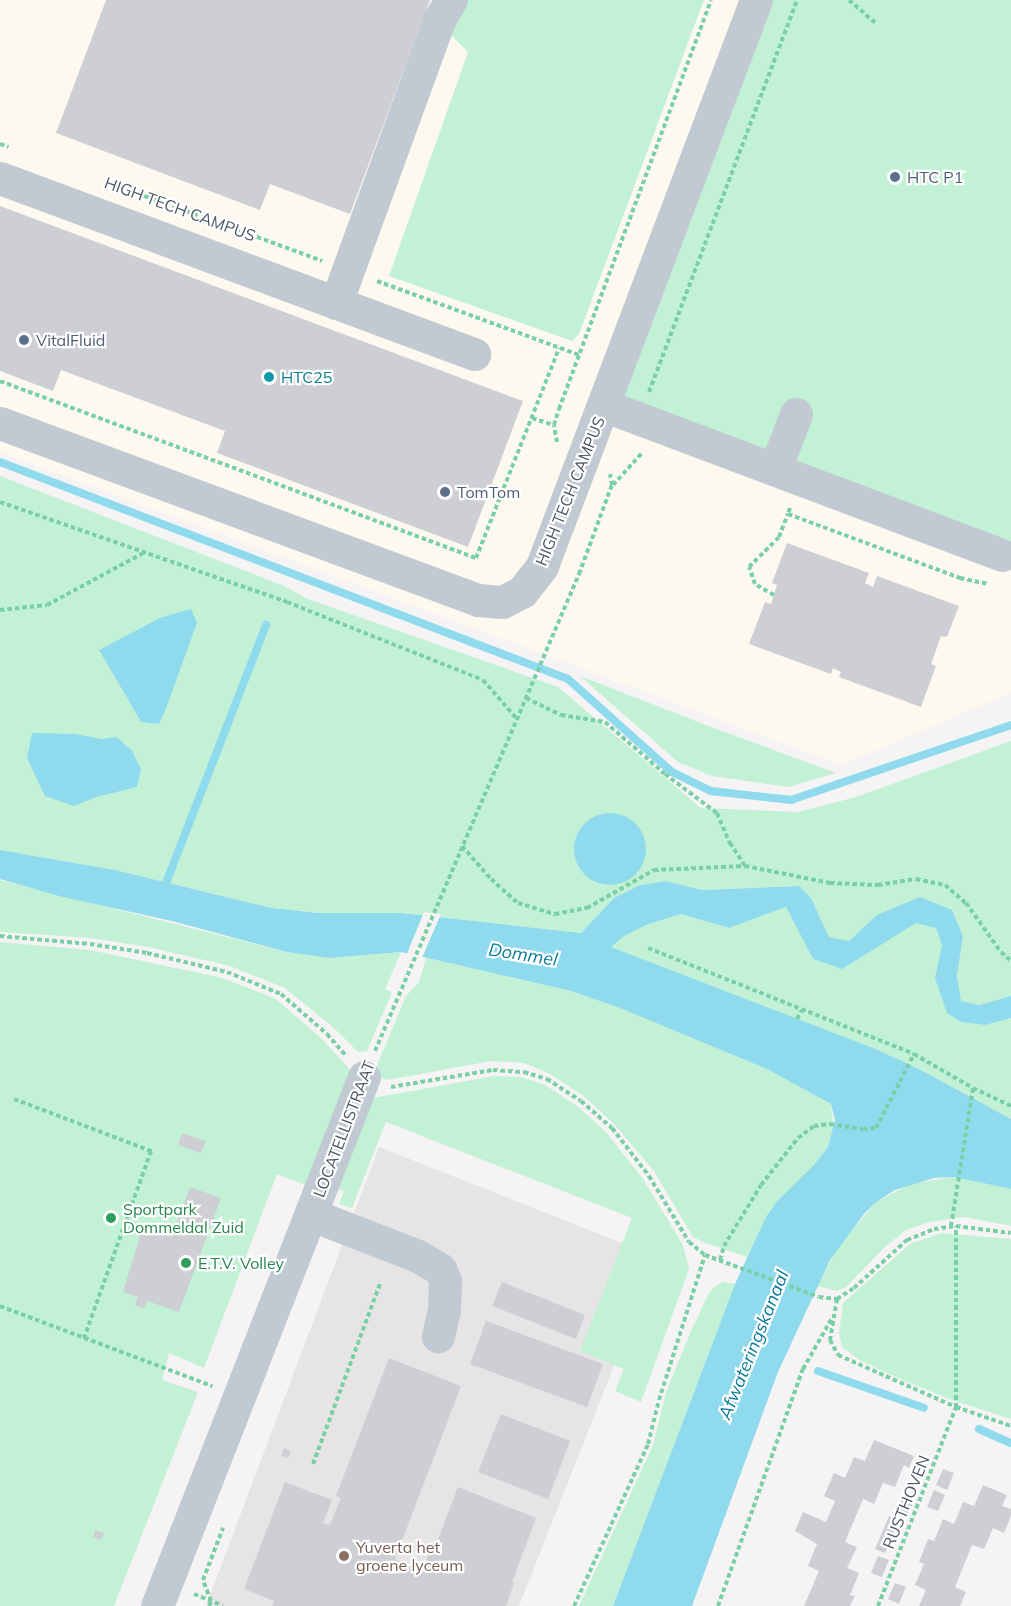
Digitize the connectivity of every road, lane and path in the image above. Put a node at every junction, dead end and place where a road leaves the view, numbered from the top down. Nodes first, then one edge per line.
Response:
1 (450, 0) edge
2 (711, 0) edge
3 (756, 0) edge
4 (797, 0) edge
5 (849, 0) edge
6 (877, 24) dead end
7 (0, 144) edge
8 (11, 148) dead end
9 (0, 178) edge
10 (112, 184) dead end
11 (348, 270) junction
12 (336, 303) junction
13 (559, 348) junction
14 (474, 354) dead end
15 (0, 381) edge
16 (603, 405) junction
17 (796, 414) dead end
18 (532, 418) junction
19 (0, 423) edge
20 (651, 423) junction
21 (554, 425) dead end
22 (775, 469) junction
23 (612, 485) dead end
24 (0, 502) edge
25 (788, 514) dead end
26 (143, 553) junction
27 (1002, 555) dead end
28 (774, 595) dead end
29 (0, 610) edge
30 (543, 656) dead end
31 (526, 698) junction
32 (516, 718) junction
33 (462, 846) junction
34 (745, 867) junction
35 (0, 936) edge
36 (648, 948) dead end
37 (1011, 961) edge
38 (802, 1010) junction
39 (798, 1019) dead end
40 (914, 1054) junction
41 (364, 1077) junction
42 (973, 1088) junction
43 (14, 1099) dead end
44 (1011, 1106) edge
45 (325, 1220) dead end
46 (953, 1226) junction
47 (1011, 1233) edge
48 (705, 1255) junction
49 (720, 1260) junction
50 (381, 1281) dead end
51 (837, 1299) junction
52 (0, 1306) edge
53 (832, 1318) junction
54 (438, 1336) dead end
55 (84, 1338) junction
56 (238, 1396) junction
57 (956, 1407) junction
58 (1011, 1425) edge
59 (313, 1464) dead end
60 (157, 1606) edge
61 (574, 1606) edge
62 (718, 1606) edge
63 (878, 1606) edge

1 - 11 street
2 - 13 path, HIGH TECH CAMPUS
3 - 16 street, HIGH TECH CAMPUS
4 - 20 path
5 - 6 path
7 - 8 path
9 - 12 street
10 - 11 path, HIGH TECH CAMPUS
11 - 12 street
11 - 13 path, HIGH TECH CAMPUS
12 - 14 street
13 - 18 path
15 - 18 path
16 - 19 street, HIGH TECH CAMPUS
16 - 20 street
17 - 22 street
18 - 21 path
20 - 22 street
20 - 23 path
22 - 27 street
24 - 26 path
25 - 28 path
26 - 29 path
26 - 32 path
30 - 31 path, LOCATELLISTRAAT
31 - 32 path, LOCATELLISTRAAT
31 - 34 path
32 - 33 path, LOCATELLISTRAAT
33 - 34 path
33 - 41 path, LOCATELLISTRAAT
34 - 37 path
35 - 41 path
36 - 38 path
38 - 39 path
38 - 40 path
40 - 42 path
40 - 49 path
41 - 48 path
41 - 56 street, LOCATELLISTRAAT
42 - 44 path
42 - 46 path
43 - 55 path
45 - 54 street
46 - 47 path
46 - 51 path
46 - 57 path
48 - 49 path
48 - 61 path
49 - 51 path
50 - 59 path
51 - 53 path
52 - 55 path
53 - 57 path
53 - 62 path
55 - 56 path
56 - 60 street, LOCATELLISTRAAT
57 - 58 path
57 - 63 path, RUSTHOVEN

